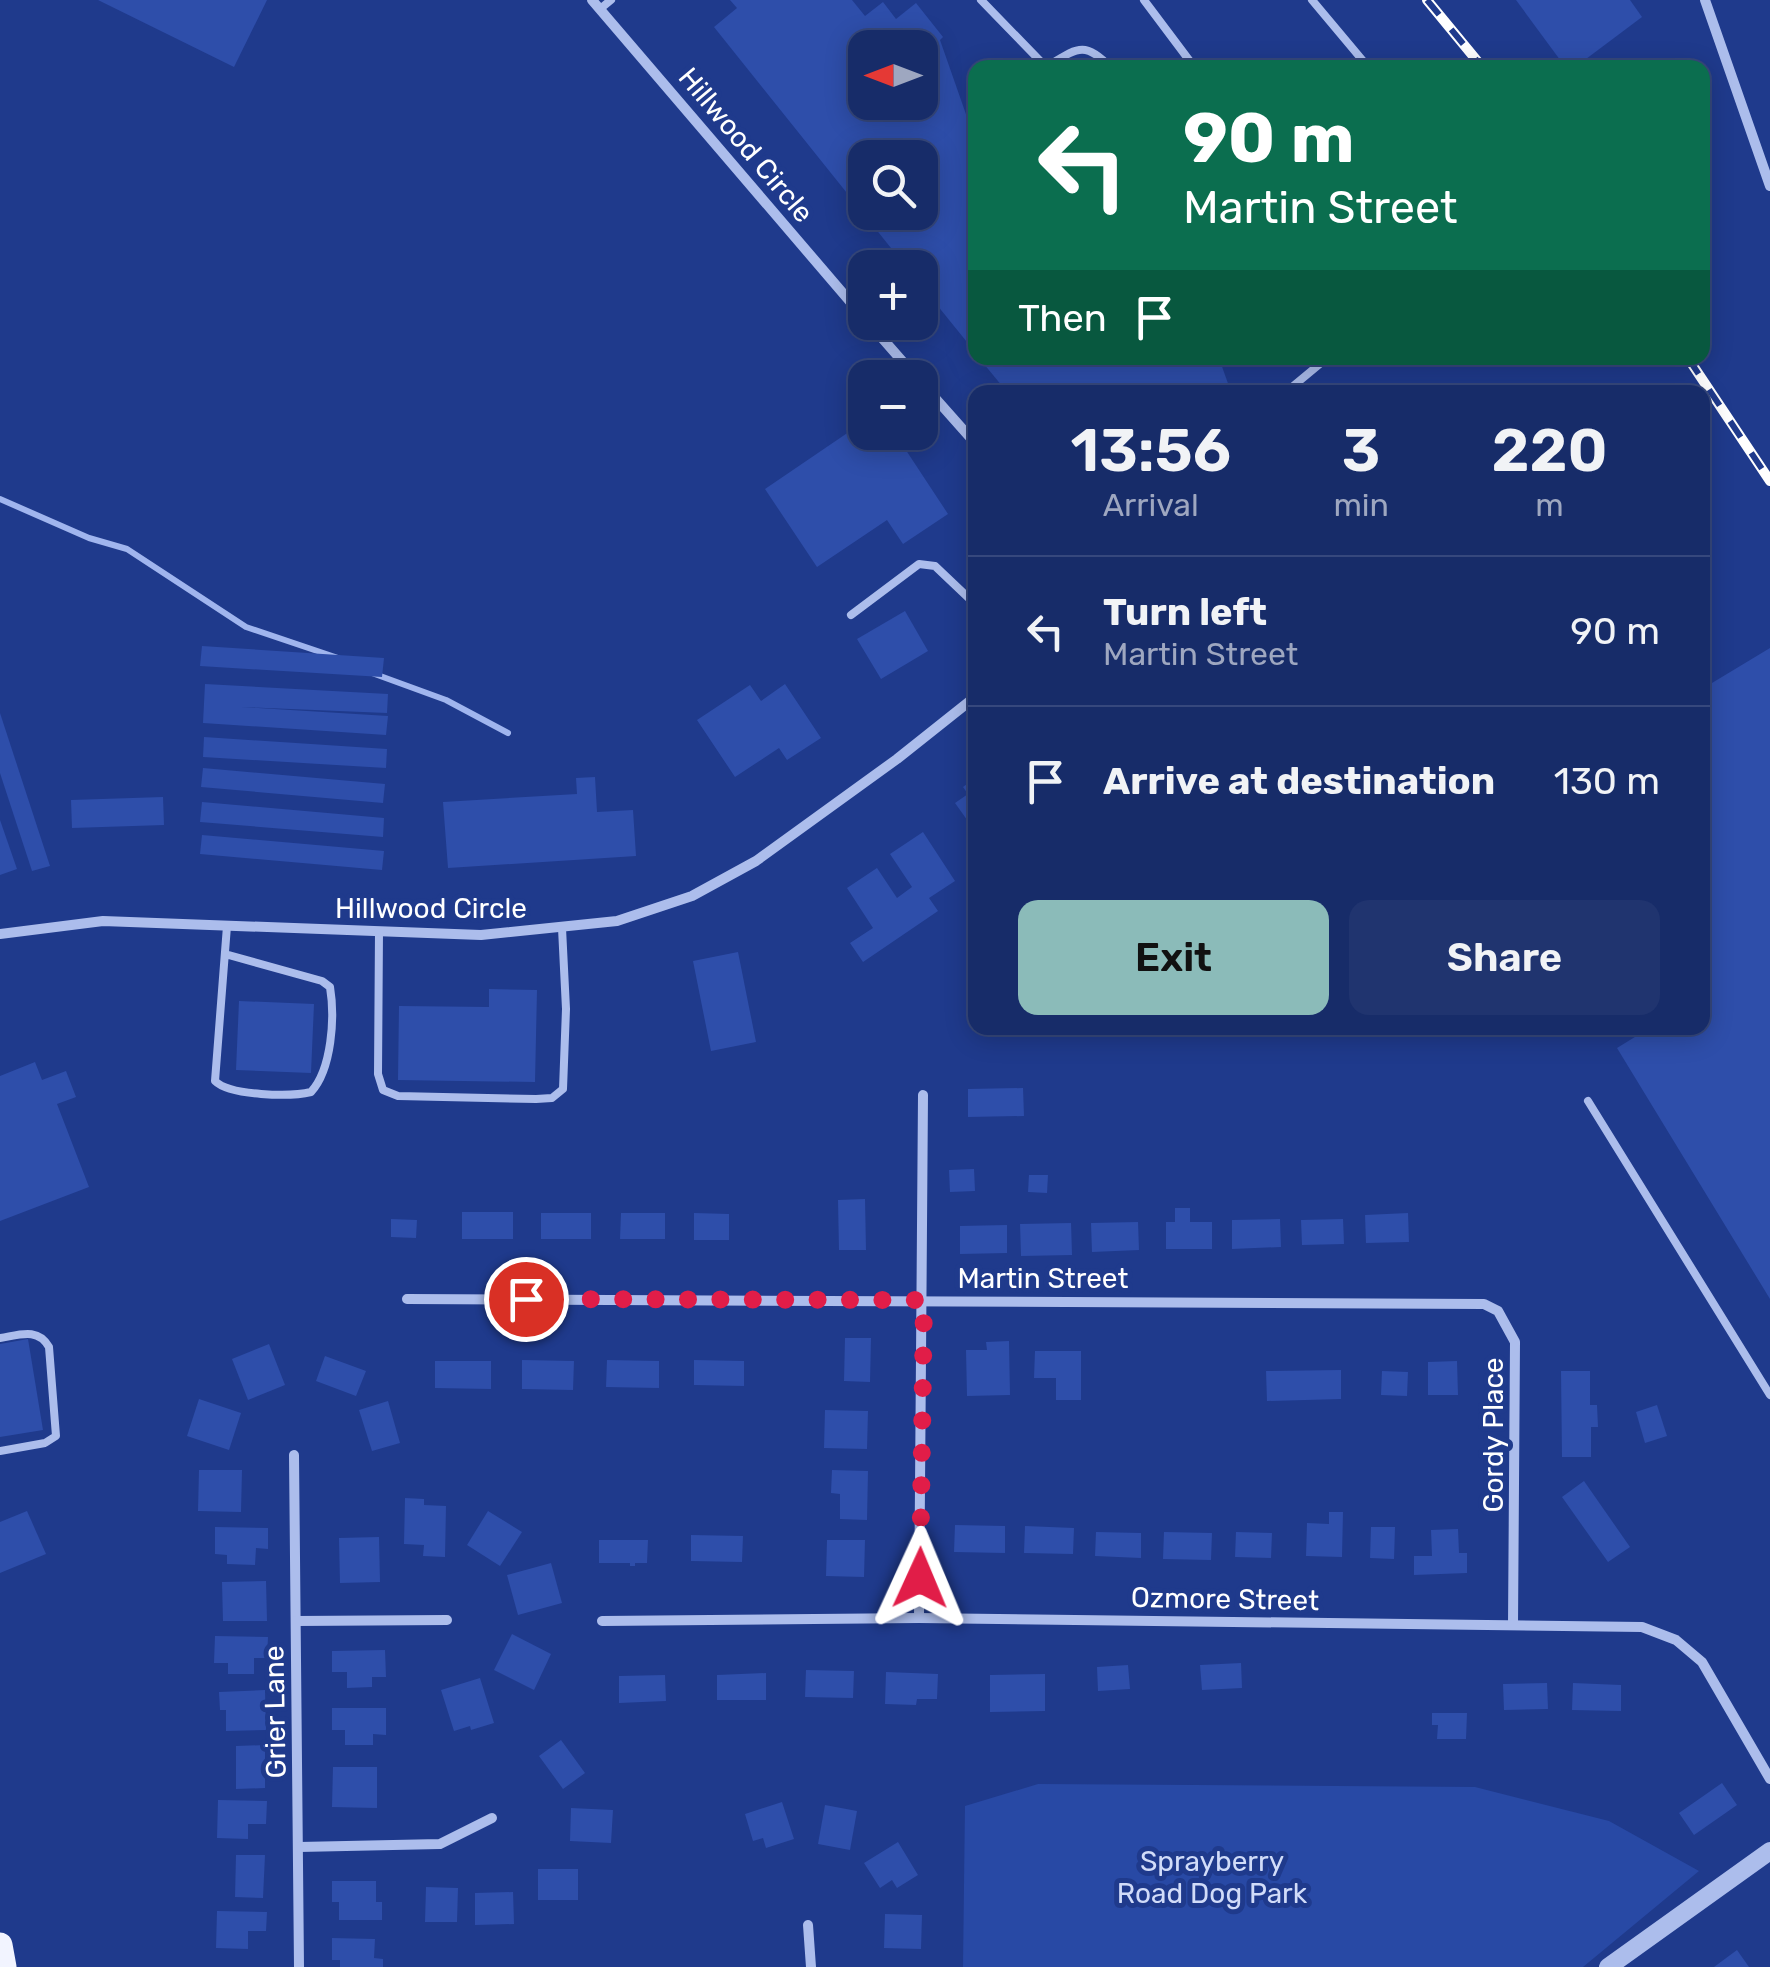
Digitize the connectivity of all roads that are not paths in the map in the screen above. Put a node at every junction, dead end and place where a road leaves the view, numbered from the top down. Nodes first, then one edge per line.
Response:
1 (612, 0) edge
2 (981, 0) edge
3 (1144, 0) edge
4 (1312, 0) edge
5 (1705, 0) edge
6 (596, 4) edge
7 (1039, 60) edge
8 (1058, 60) edge
9 (1103, 60) edge
10 (1189, 60) edge
11 (1361, 60) edge
12 (1770, 186) edge
13 (848, 300) edge
14 (883, 340) edge
15 (901, 360) edge
16 (1319, 365) edge
17 (1294, 385) edge
18 (938, 401) edge
19 (968, 435) edge
20 (968, 597) edge
21 (852, 615) dead end
22 (968, 702) edge
23 (228, 926) junction
24 (562, 928) junction
25 (379, 932) junction
26 (0, 934) edge
27 (226, 954) junction
28 (923, 1095) dead end
29 (1588, 1102) dead end
30 (407, 1299) dead end
31 (924, 1300) junction
32 (1438, 1302) joint
33 (0, 1338) edge
34 (1770, 1395) edge
35 (0, 1451) edge
36 (294, 1456) dead end
37 (919, 1618) junction
38 (446, 1620) dead end
39 (296, 1621) junction
40 (602, 1621) dead end
41 (1513, 1625) junction
42 (1770, 1779) edge
43 (492, 1818) dead end
44 (299, 1847) junction
45 (1770, 1851) edge
46 (808, 1925) dead end
47 (0, 1946) edge
48 (4, 1967) edge
49 (299, 1967) edge
50 (811, 1967) edge
51 (1608, 1967) edge

1 - 6 lane
2 - 7 lane
3 - 10 lane
4 - 11 lane
5 - 12 street
6 - 13 street, Hillwood Circle
8 - 9 lane
14 - 15 street, Hillwood Circle
16 - 17 lane
18 - 19 street, Hillwood Circle
20 - 21 lane
22 - 24 street, Hillwood Circle
23 - 25 street, Hillwood Circle
23 - 26 street, Hillwood Circle
23 - 27 lane
24 - 25 street, Hillwood Circle
24 - 25 lane
27 - 27 lane
28 - 31 street
29 - 34 lane
30 - 31 street, Martin Street
31 - 32 street, Martin Street
31 - 37 street
32 - 41 street, Gordy Place
33 - 35 lane
36 - 39 street, Grier Lane
37 - 40 street, Ozmore Street
37 - 41 street, Ozmore Street
38 - 39 street
39 - 44 street, Grier Lane
41 - 42 street, Ozmore Street
43 - 44 street
44 - 49 street, Grier Lane
45 - 51 street
46 - 50 street
47 - 48 main road

